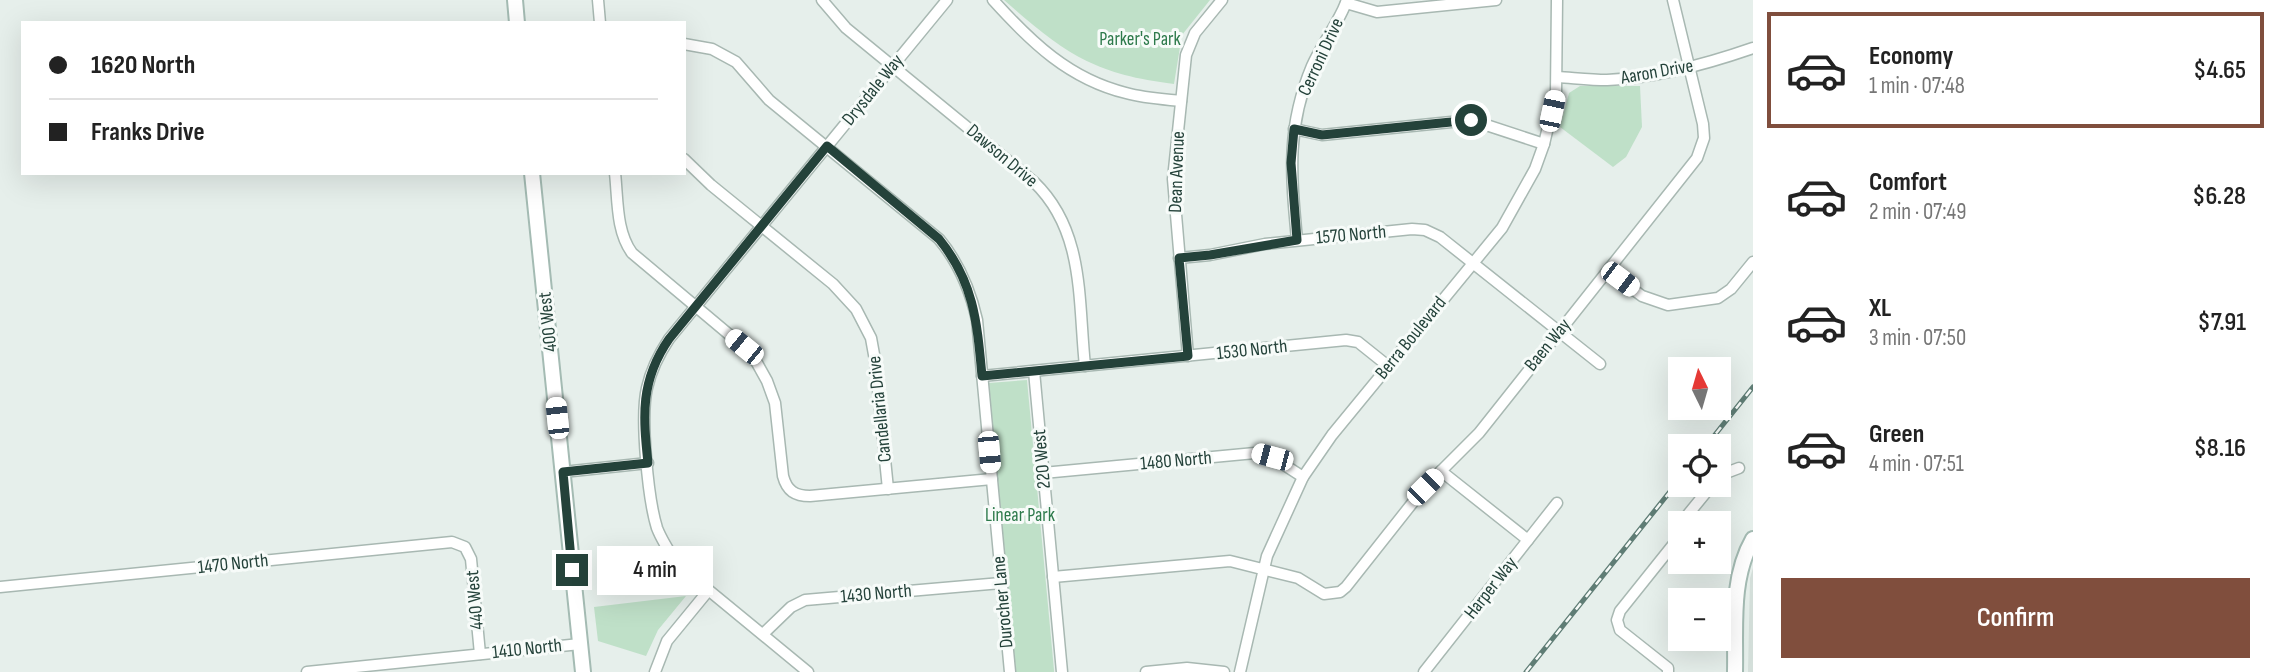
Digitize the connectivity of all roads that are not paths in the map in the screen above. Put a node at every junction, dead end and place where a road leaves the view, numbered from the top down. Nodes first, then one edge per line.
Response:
1 (515, 0) edge
2 (598, 0) edge
3 (822, 0) edge
4 (947, 0) edge
5 (993, 0) edge
6 (1222, 0) edge
7 (1496, 0) edge
8 (1558, 0) edge
9 (1673, 0) edge
10 (1347, 2) edge
11 (517, 21) edge
12 (600, 21) edge
13 (686, 44) edge
14 (1753, 48) edge
15 (893, 66) junction
16 (1689, 67) junction
17 (1558, 77) junction
18 (1181, 101) junction
19 (1294, 129) junction
20 (1544, 144) junction
21 (827, 146) junction
22 (686, 161) edge
23 (532, 175) edge
24 (615, 175) edge
25 (761, 226) junction
26 (1297, 240) junction
27 (1179, 258) junction
28 (1753, 262) edge
29 (1473, 263) junction
30 (1608, 271) junction
31 (696, 306) junction
32 (1559, 331) junction
33 (1188, 356) junction
34 (1600, 364) dead end
35 (1085, 366) junction
36 (1388, 366) junction
37 (1034, 371) junction
38 (982, 376) junction
39 (648, 463) junction
40 (1739, 468) dead end
41 (1441, 471) junction
42 (1731, 471) edge
43 (563, 472) junction
44 (1043, 473) junction
45 (1303, 477) junction
46 (992, 479) junction
47 (888, 488) junction
48 (1702, 497) edge
49 (1557, 503) dead end
50 (1691, 511) edge
51 (1753, 539) edge
52 (1528, 540) junction
53 (465, 547) joint
54 (1668, 551) edge
55 (1263, 568) junction
56 (1053, 577) junction
57 (1001, 583) junction
58 (0, 587) edge
59 (708, 591) junction
60 (763, 634) junction
61 (580, 644) junction
62 (480, 654) junction
63 (307, 672) edge
64 (583, 672) edge
65 (654, 672) edge
66 (808, 672) edge
67 (1010, 672) edge
68 (1062, 672) edge
69 (1146, 672) edge
70 (1224, 672) edge
71 (1240, 672) edge
72 (1424, 672) edge
73 (1668, 672) edge
74 (1735, 672) edge

1 - 11 street
2 - 12 street
3 - 15 street, Dawson Drive
4 - 15 street, Drysdale Way
5 - 18 street
6 - 18 street, Dean Avenue
7 - 10 street
8 - 17 street, Berra Boulevard
9 - 16 street, Baen Way
10 - 19 street, Cerroni Drive
13 - 21 street, Durocher Lane
14 - 16 street, Aaron Drive
15 - 21 street, Drysdale Way
15 - 35 street, Dawson Drive
16 - 17 street, Aaron Drive
16 - 30 street, Baen Way
17 - 20 street, Berra Boulevard
18 - 27 street, Dean Avenue
19 - 20 street
19 - 26 street, Cerroni Drive
20 - 29 street, Berra Boulevard
21 - 25 street, Drysdale Way
21 - 38 street, Durocher Lane
22 - 25 street, Candellaria Drive
23 - 43 street, 400 West
24 - 31 street
25 - 31 street, Drysdale Way
25 - 47 street, Candellaria Drive
26 - 27 street, 1570 North
26 - 29 street, 1570 North
27 - 33 street, Dean Avenue
28 - 30 street
29 - 32 street, 1570 North
29 - 36 street, Berra Boulevard
30 - 32 street, Baen Way
31 - 39 street, Drysdale Way
31 - 47 street
32 - 34 street, 1570 North
32 - 41 street, Baen Way
33 - 35 street, 1530 North
33 - 36 street, 1530 North
35 - 37 street, 1530 North
36 - 45 street, Berra Boulevard
37 - 38 street, 1530 North
37 - 44 street, 220 West
38 - 46 street, Durocher Lane
39 - 43 street
39 - 59 street, Drysdale Way
40 - 42 street
41 - 52 street
41 - 55 street, Baen Way
43 - 61 street, 400 West
44 - 45 street, 1480 North
44 - 56 street, 220 West
45 - 55 street, Berra Boulevard
46 - 47 street
46 - 57 street, Durocher Lane
48 - 50 street
49 - 52 street, Harper Way
51 - 74 street
52 - 72 street, Harper Way
53 - 58 street, 1470 North
53 - 62 street, 440 West
54 - 73 street
55 - 56 street
55 - 71 street, Berra Boulevard
56 - 68 street, 220 West
57 - 60 street, 1430 North
57 - 67 street, Durocher Lane
59 - 60 street, Drysdale Way
59 - 65 street
60 - 66 street, Drysdale Way
61 - 62 street, 1410 North
61 - 64 street, 400 West
62 - 63 street, 1410 North
69 - 70 street

